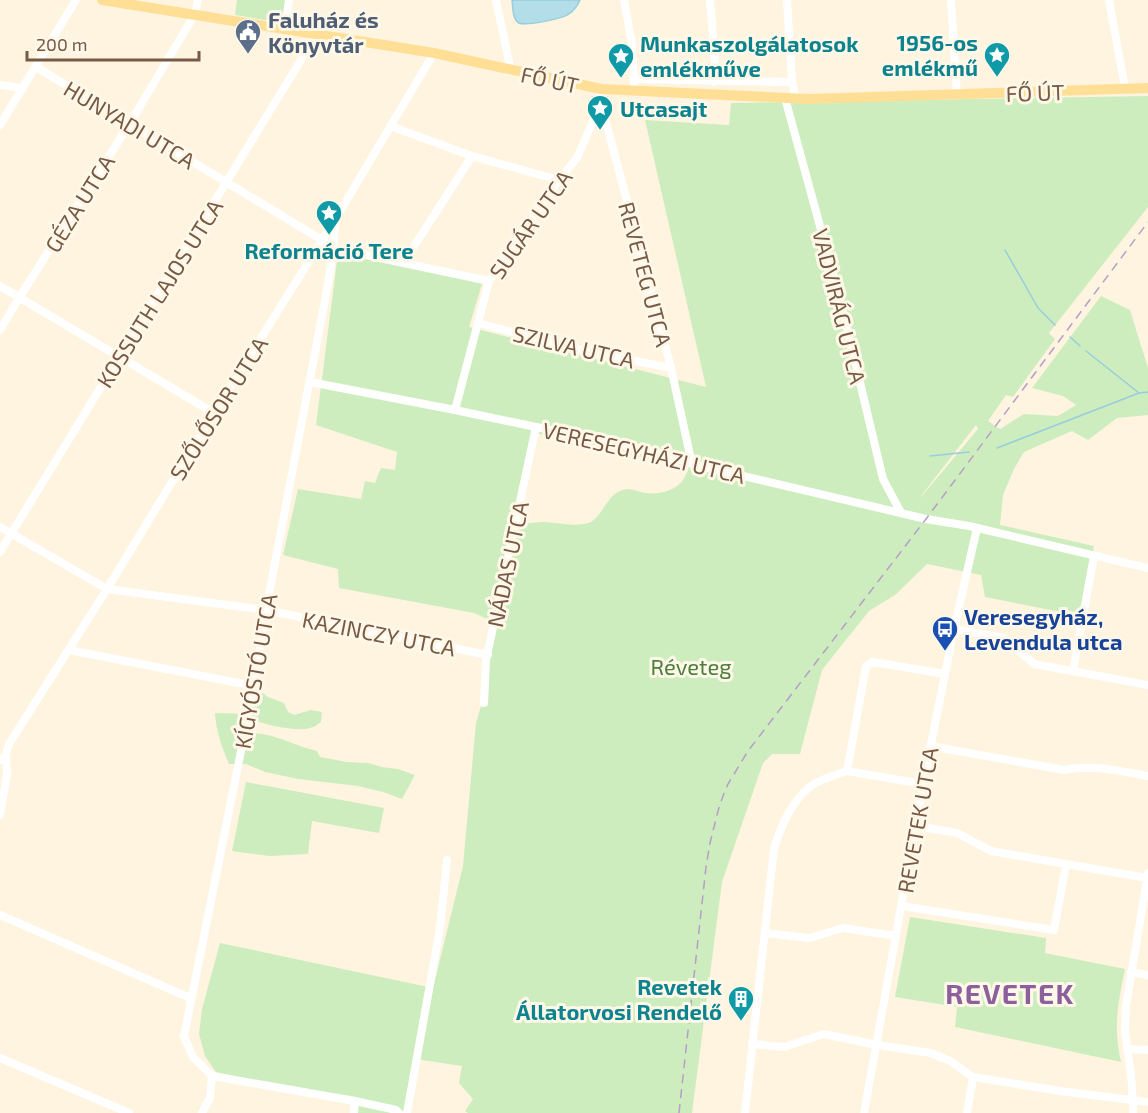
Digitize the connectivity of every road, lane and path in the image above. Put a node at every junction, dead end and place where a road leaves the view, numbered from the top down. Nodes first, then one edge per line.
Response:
1 (76, 0) edge
2 (102, 0) edge
3 (198, 0) edge
4 (289, 0) edge
5 (496, 0) edge
6 (624, 0) edge
7 (710, 0) edge
8 (787, 0) edge
9 (951, 0) edge
10 (1109, 0) edge
11 (195, 14) junction
12 (285, 29) junction
13 (317, 34) junction
14 (434, 53) junction
15 (36, 67) junction
16 (512, 71) junction
17 (634, 80) junction
18 (714, 82) junction
19 (792, 82) junction
20 (0, 85) edge
21 (23, 88) junction
22 (1125, 88) junction
23 (1148, 88) edge
24 (601, 89) junction
25 (637, 92) junction
26 (957, 95) junction
27 (790, 99) junction
28 (597, 112) junction
29 (130, 123) junction
30 (0, 125) edge
31 (390, 126) junction
32 (472, 156) junction
33 (559, 180) junction
34 (226, 183) junction
35 (336, 218) junction
36 (322, 240) junction
37 (332, 248) junction
38 (405, 262) junction
39 (489, 281) junction
40 (0, 286) edge
41 (19, 298) junction
42 (478, 323) junction
43 (0, 330) edge
44 (119, 357) junction
45 (671, 368) junction
46 (310, 382) junction
47 (455, 410) junction
48 (214, 413) junction
49 (536, 427) junction
50 (692, 464) junction
51 (900, 511) junction
52 (0, 527) edge
53 (977, 528) junction
54 (11, 534) junction
55 (0, 552) edge
56 (1094, 556) junction
57 (1148, 568) edge
58 (107, 589) junction
59 (266, 610) junction
60 (954, 629) junction
61 (69, 650) junction
62 (488, 655) junction
63 (1073, 671) junction
64 (945, 674) junction
65 (1148, 685) edge
66 (254, 686) junction
67 (484, 703) dead end
68 (930, 746) junction
69 (3, 758) edge
70 (847, 771) junction
71 (1148, 776) edge
72 (923, 784) junction
73 (0, 815) edge
74 (916, 826) junction
75 (447, 860) dead end
76 (1066, 865) junction
77 (1148, 875) edge
78 (1146, 905) edge
79 (902, 906) junction
80 (0, 915) edge
81 (765, 933) junction
82 (896, 936) junction
83 (1131, 972) junction
84 (1148, 975) edge
85 (190, 998) junction
86 (752, 1044) junction
87 (877, 1045) junction
88 (1127, 1049) junction
89 (1148, 1050) edge
90 (0, 1058) edge
91 (212, 1076) junction
92 (973, 1077) junction
93 (355, 1101) junction
94 (1133, 1101) junction
95 (1148, 1102) edge
96 (129, 1113) edge
97 (202, 1113) edge
98 (354, 1113) edge
99 (399, 1113) edge
100 (406, 1113) edge
101 (745, 1113) edge
102 (864, 1113) edge
103 (967, 1113) edge
104 (1132, 1113) edge

1 - 15 street
2 - 11 main road, FŐ ÚT
3 - 11 street, GÉZA UTCA
4 - 12 street
5 - 16 street
6 - 17 street
7 - 18 street
8 - 19 street, VADVIRÁG UTCA
9 - 26 street
10 - 22 street
11 - 12 main road, FŐ ÚT
11 - 29 street, GÉZA UTCA
12 - 13 main road, FŐ ÚT
13 - 14 main road, FŐ ÚT
13 - 34 street, KOSSUTH LAJOS UTCA
14 - 16 main road, FŐ ÚT
14 - 31 street, SZŐLŐSOR UTCA
15 - 21 street
15 - 29 street, HUNYADI UTCA
16 - 24 main road, FŐ ÚT
17 - 18 street
17 - 25 street
18 - 19 street
19 - 27 street, VADVIRÁG UTCA
20 - 21 street
21 - 30 street
22 - 23 main road, FŐ ÚT
22 - 26 main road, FŐ ÚT
24 - 25 main road, FŐ ÚT
24 - 28 street
25 - 27 main road, FŐ ÚT
26 - 27 main road, FŐ ÚT
27 - 51 street, VADVIRÁG UTCA
28 - 33 street, SUGÁR UTCA
28 - 45 street, REVETEG UTCA
29 - 34 street, HUNYADI UTCA
29 - 41 street, GÉZA UTCA
31 - 32 street
31 - 35 street, SZŐLŐSOR UTCA
32 - 33 street
32 - 38 street
33 - 39 street, SUGÁR UTCA
34 - 36 street, HUNYADI UTCA
34 - 44 street, KOSSUTH LAJOS UTCA
35 - 36 street, SZŐLŐSOR UTCA
35 - 37 street, KÍGYÓSTÓ UTCA
36 - 37 street, HUNYADI UTCA
36 - 48 street, SZŐLŐSOR UTCA
37 - 38 street, HUNYADI UTCA
37 - 46 street, KÍGYÓSTÓ UTCA
38 - 39 street, HUNYADI UTCA
39 - 42 street, SUGÁR UTCA
40 - 41 street
41 - 43 street, GÉZA UTCA
41 - 44 street
42 - 45 street, SZILVA UTCA
42 - 47 street, SUGÁR UTCA
44 - 48 street
44 - 54 street, KOSSUTH LAJOS UTCA
45 - 50 street, REVETEG UTCA
46 - 47 street, VERESEGYHÁZI UTCA
46 - 59 street, KÍGYÓSTÓ UTCA
47 - 49 street, VERESEGYHÁZI UTCA
48 - 58 street, SZŐLŐSOR UTCA
49 - 50 street, VERESEGYHÁZI UTCA
49 - 62 street, NÁDAS UTCA
50 - 51 street, VERESEGYHÁZI UTCA
51 - 53 street, VERESEGYHÁZI UTCA
52 - 54 street, KAZINCZY UTCA
53 - 56 street, VERESEGYHÁZI UTCA
53 - 60 street, REVETEK UTCA
54 - 55 street, KOSSUTH LAJOS UTCA
54 - 58 street, KAZINCZY UTCA
56 - 57 street, VERESEGYHÁZI UTCA
56 - 63 street
58 - 59 street, KAZINCZY UTCA
58 - 61 street, SZŐLŐSOR UTCA
59 - 62 street, KAZINCZY UTCA
59 - 66 street, KÍGYÓSTÓ UTCA
60 - 63 street
60 - 64 street, REVETEK UTCA
61 - 66 street
61 - 69 street, SZŐLŐSOR UTCA
62 - 67 street, NÁDAS UTCA
63 - 65 street
64 - 68 street, REVETEK UTCA
64 - 70 street
66 - 85 street, KÍGYÓSTÓ UTCA
68 - 71 street
68 - 72 street, REVETEK UTCA
69 - 73 street
70 - 72 street
70 - 81 street
72 - 74 street, REVETEK UTCA
74 - 76 street
74 - 79 street, REVETEK UTCA
75 - 100 street
76 - 77 street
76 - 79 street
77 - 78 street
78 - 83 street
79 - 82 street, REVETEK UTCA
80 - 85 street
81 - 82 street
81 - 86 street
82 - 87 street, REVETEK UTCA
83 - 84 street
83 - 88 street
85 - 91 street, KÍGYÓSTÓ UTCA
86 - 87 street
86 - 101 street
87 - 92 street
87 - 102 street, REVETEK UTCA
88 - 89 street
88 - 94 street
90 - 96 street
91 - 93 street
91 - 97 street
92 - 94 street
92 - 103 street
93 - 98 street
93 - 99 street
94 - 95 street
94 - 104 street

